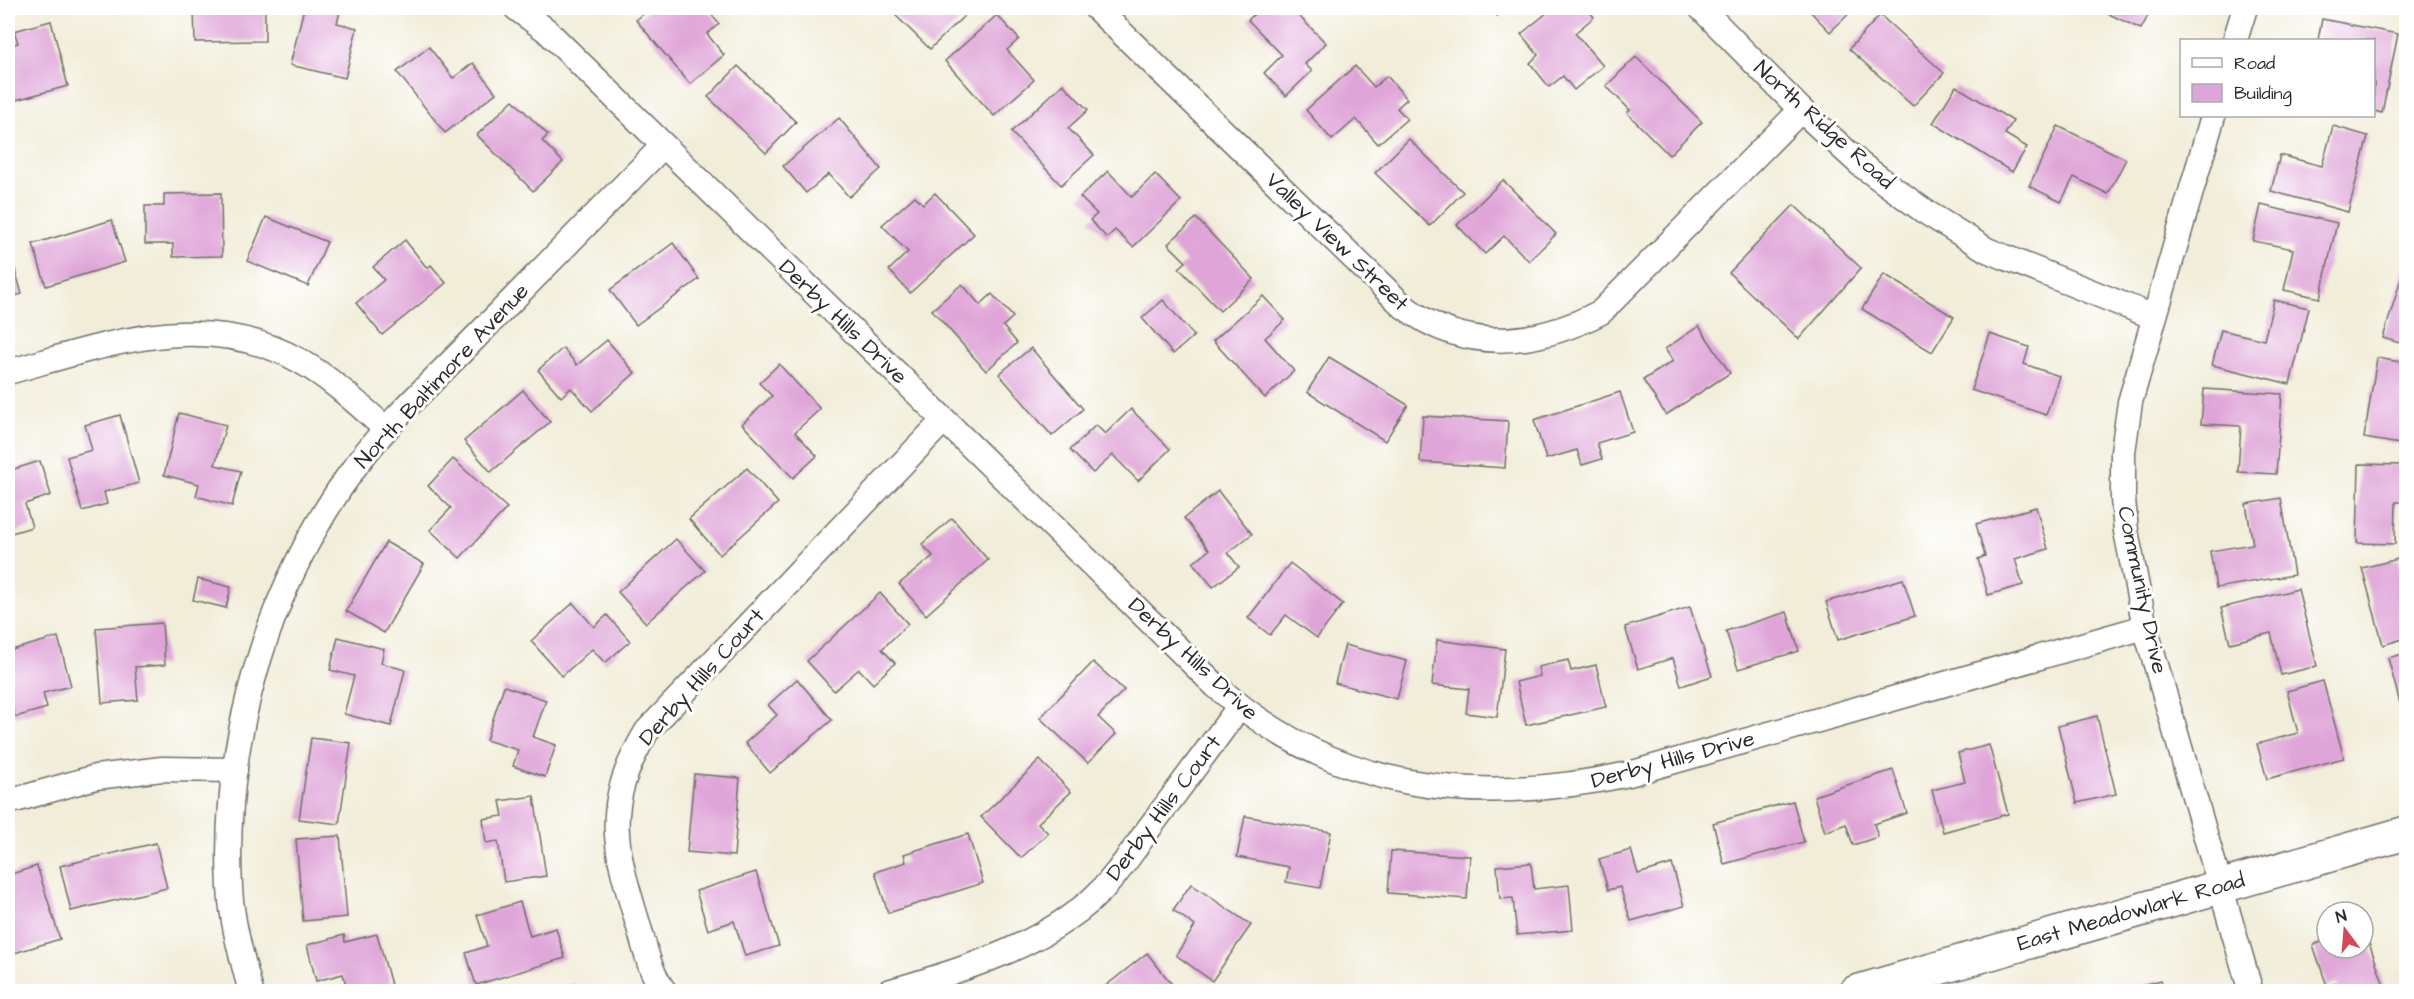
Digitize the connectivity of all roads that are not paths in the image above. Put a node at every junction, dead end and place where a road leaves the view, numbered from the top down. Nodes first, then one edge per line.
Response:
1 (516, 8) edge
2 (1096, 8) edge
3 (1701, 8) edge
4 (2245, 8) edge
5 (2235, 39) edge
6 (1801, 110) junction
7 (2213, 117) edge
8 (663, 146) junction
9 (2154, 317) junction
10 (8, 372) edge
11 (944, 420) junction
12 (386, 429) junction
13 (2145, 627) junction
14 (1239, 707) junction
15 (235, 770) junction
16 (8, 802) edge
17 (2406, 833) edge
18 (2221, 886) junction
19 (251, 992) edge
20 (665, 992) edge
21 (888, 992) edge
22 (1856, 992) edge
23 (2251, 992) edge

1 - 8 street, Derby Hills Drive
2 - 6 street, Valley View Street
3 - 6 street, North Ridge Road
4 - 5 street
6 - 9 street, North Ridge Road
7 - 9 street, Community Drive
8 - 11 street, Derby Hills Drive
8 - 12 street, North Baltimore Avenue
9 - 13 street, Community Drive
10 - 12 street
11 - 14 street, Derby Hills Drive
11 - 20 street, Derby Hills Court
12 - 15 street, North Baltimore Avenue
13 - 14 street, Derby Hills Drive
13 - 18 street, Community Drive
14 - 21 street, Derby Hills Court
15 - 16 street
15 - 19 street, North Baltimore Avenue
17 - 18 main road, East Meadowlark Road
18 - 22 main road, East Meadowlark Road
18 - 23 street, Community Drive

